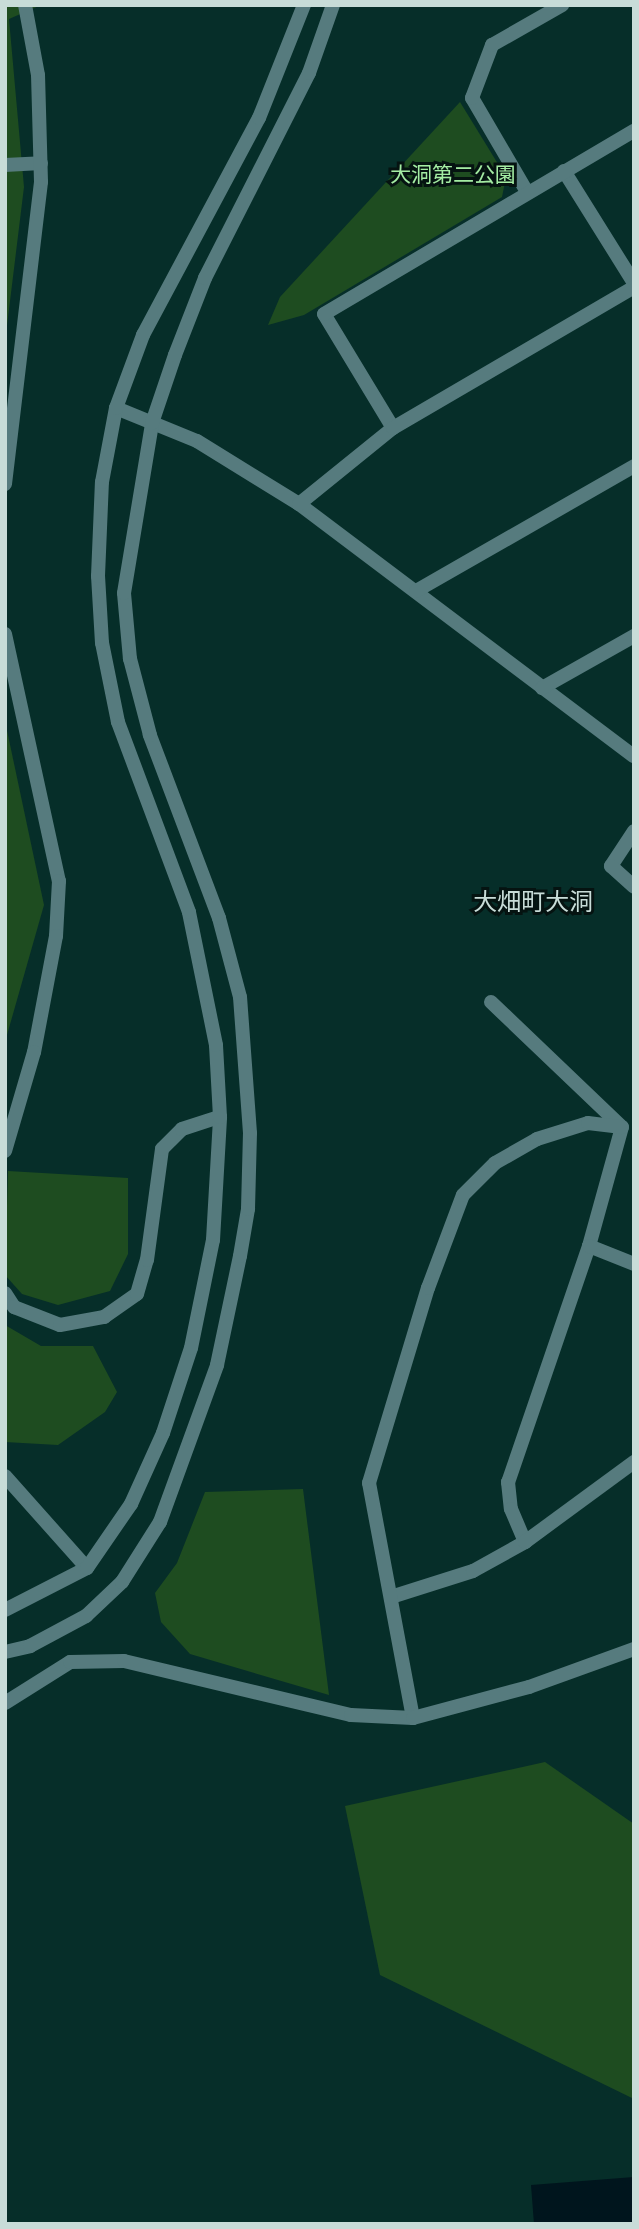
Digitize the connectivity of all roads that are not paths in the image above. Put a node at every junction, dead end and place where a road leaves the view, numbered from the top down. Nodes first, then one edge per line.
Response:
1 (25, 5) edge
2 (304, 5) edge
3 (333, 5) edge
4 (562, 5) edge
5 (634, 131) edge
6 (41, 163) junction
7 (5, 165) edge
8 (564, 171) junction
9 (527, 192) junction
10 (634, 286) edge
11 (116, 408) junction
12 (152, 423) junction
13 (393, 428) junction
14 (634, 466) edge
15 (5, 484) edge
16 (299, 504) junction
17 (416, 591) junction
18 (5, 634) edge
19 (634, 636) edge
20 (542, 688) junction
21 (634, 756) edge
22 (634, 831) edge
23 (634, 887) edge
24 (491, 1002) dead end
25 (220, 1117) junction
26 (622, 1127) junction
27 (5, 1151) edge
28 (589, 1246) junction
29 (634, 1264) edge
30 (5, 1293) edge
31 (634, 1462) edge
32 (5, 1476) edge
33 (525, 1542) junction
34 (87, 1568) junction
35 (391, 1597) junction
36 (5, 1610) edge
37 (634, 1649) edge
38 (5, 1652) edge
39 (5, 1703) edge
40 (413, 1718) junction

1 - 6 street
2 - 11 street
3 - 12 street
4 - 9 street
5 - 8 street
6 - 7 street
6 - 15 street
8 - 9 street
8 - 10 street
9 - 13 street
10 - 13 street
11 - 12 street
11 - 25 street
12 - 16 street
12 - 38 street
13 - 16 street
14 - 17 street
16 - 17 street
17 - 20 street
18 - 27 street
19 - 20 street
20 - 21 street
22 - 23 street
24 - 26 street
25 - 30 street
25 - 34 street
26 - 28 street
26 - 35 street
28 - 29 street
28 - 33 street
31 - 33 street
32 - 34 street
33 - 35 street
34 - 36 street
35 - 40 street
37 - 40 street
39 - 40 street

